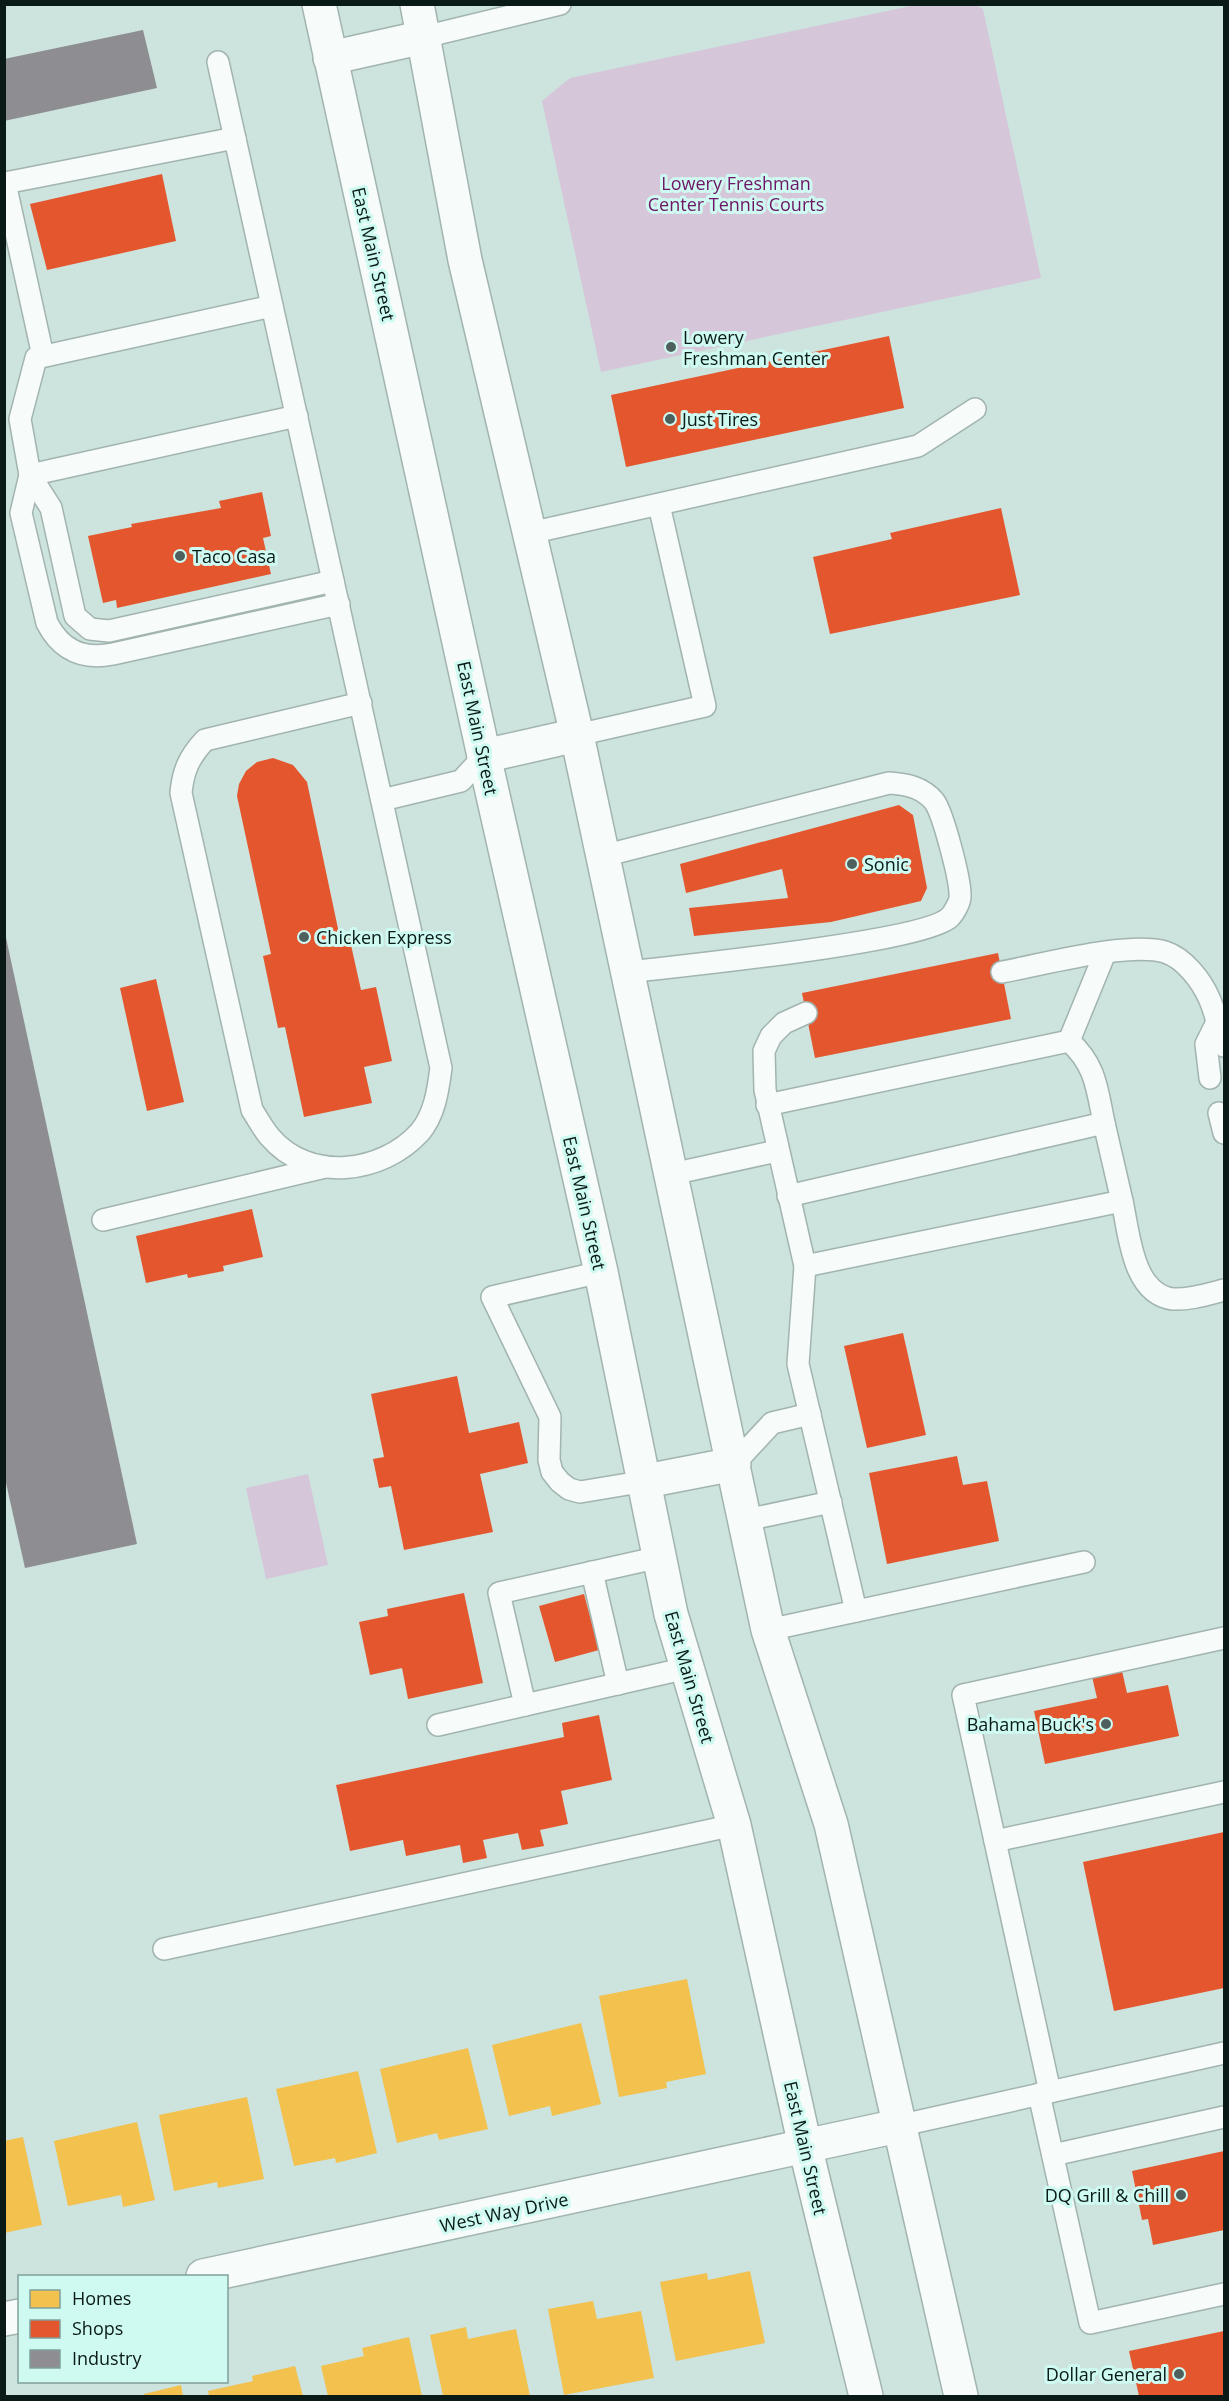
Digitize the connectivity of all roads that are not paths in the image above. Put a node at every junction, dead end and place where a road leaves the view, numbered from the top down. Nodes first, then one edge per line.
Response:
1 (320, 4) edge
2 (417, 4) edge
3 (555, 5) edge
4 (424, 36) junction
5 (330, 58) junction
6 (218, 62) dead end
7 (235, 138) junction
8 (272, 306) junction
9 (43, 356) junction
10 (975, 409) dead end
11 (297, 416) junction
12 (30, 475) junction
13 (659, 504) junction
14 (530, 533) junction
15 (333, 581) junction
16 (339, 604) junction
17 (361, 703) junction
18 (577, 735) junction
19 (484, 756) junction
20 (382, 800) junction
21 (603, 856) junction
22 (1106, 953) junction
23 (628, 972) junction
24 (1002, 972) dead end
25 (806, 1013) dead end
26 (1221, 1025) edge
27 (1069, 1041) junction
28 (1224, 1046) edge
29 (1210, 1077) dead end
30 (767, 1105) junction
31 (1104, 1123) junction
32 (777, 1151) junction
33 (326, 1167) junction
34 (672, 1174) junction
35 (788, 1196) junction
36 (1122, 1201) junction
37 (103, 1220) dead end
38 (805, 1266) junction
39 (601, 1272) junction
40 (1224, 1290) edge
41 (810, 1414) junction
42 (734, 1464) junction
43 (646, 1481) junction
44 (831, 1502) junction
45 (746, 1520) junction
46 (660, 1557) junction
47 (1084, 1562) dead end
48 (592, 1572) junction
49 (856, 1611) junction
50 (768, 1630) junction
51 (1224, 1638) edge
52 (687, 1668) junction
53 (618, 1684) junction
54 (525, 1705) junction
55 (438, 1725) dead end
56 (1224, 1792) edge
57 (734, 1825) junction
58 (995, 1842) junction
59 (164, 1949) dead end
60 (1224, 2053) edge
61 (1044, 2093) junction
62 (1224, 2117) edge
63 (898, 2126) junction
64 (805, 2146) junction
65 (1053, 2155) junction
66 (212, 2275) edge
67 (1224, 2294) edge
68 (866, 2397) edge
69 (961, 2397) edge

1 - 5 main road, East Main Street
2 - 4 main road
3 - 4 lane
4 - 5 main road
4 - 14 main road
5 - 19 main road, East Main Street
6 - 7 lane
7 - 8 lane
7 - 9 lane
8 - 9 lane
8 - 11 lane
9 - 12 lane
10 - 13 lane
11 - 12 lane
11 - 15 lane
12 - 15 lane
12 - 16 lane
13 - 14 lane
13 - 18 lane
14 - 18 main road
15 - 16 lane
16 - 17 lane
17 - 20 lane
17 - 33 lane
18 - 19 main road
18 - 21 main road
19 - 20 lane
19 - 39 main road, East Main Street
20 - 33 lane
21 - 23 main road
21 - 23 lane
22 - 24 lane
22 - 26 lane
22 - 27 lane
23 - 34 main road
25 - 30 lane
26 - 28 lane
26 - 29 lane
27 - 30 lane
27 - 31 lane
30 - 32 lane
31 - 35 lane
31 - 36 lane
32 - 34 lane
32 - 35 lane
33 - 37 lane
34 - 42 main road
35 - 38 lane
36 - 38 lane
36 - 40 lane
38 - 41 lane
39 - 43 main road, East Main Street
39 - 43 lane
41 - 42 lane
41 - 44 lane
42 - 43 main road
42 - 45 main road
43 - 46 main road, East Main Street
44 - 45 lane
44 - 49 lane
45 - 50 main road
46 - 48 lane
46 - 52 main road, East Main Street
47 - 49 lane
48 - 53 lane
48 - 54 lane
49 - 50 lane
50 - 63 main road
51 - 58 lane
52 - 53 lane
52 - 57 main road, East Main Street
53 - 54 lane
54 - 55 lane
56 - 58 lane
57 - 59 lane
57 - 64 main road, East Main Street
58 - 61 lane
60 - 61 lane
61 - 63 lane
61 - 65 lane
62 - 65 lane
63 - 64 main road, West Way Drive
63 - 69 main road
64 - 66 main road, West Way Drive
64 - 68 main road, East Main Street
65 - 67 lane

